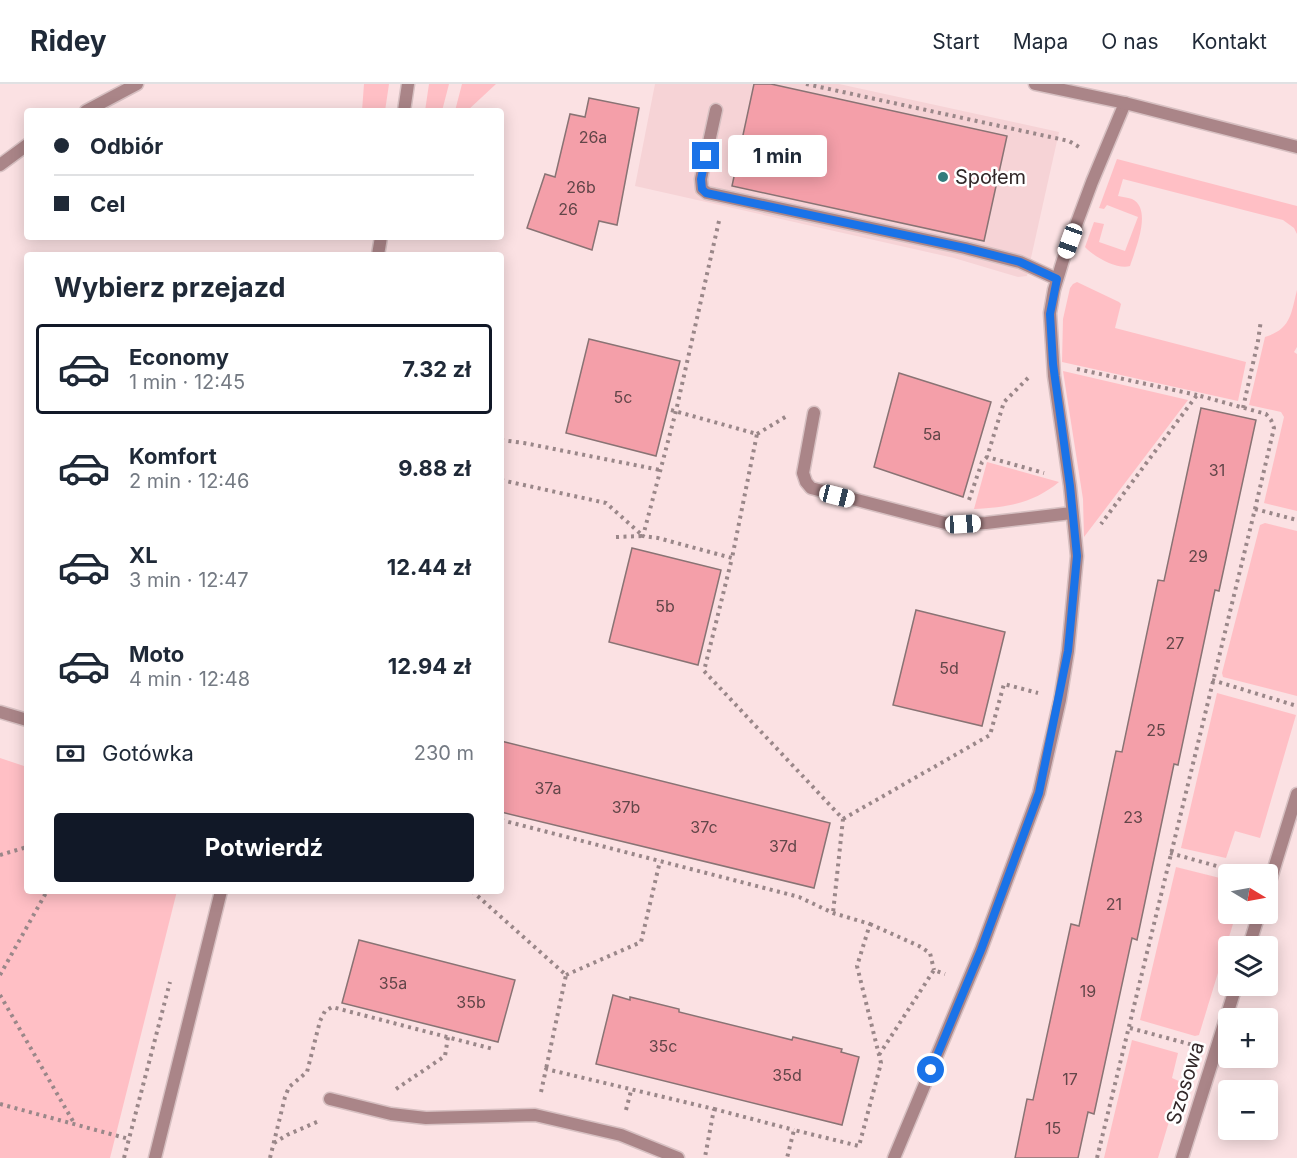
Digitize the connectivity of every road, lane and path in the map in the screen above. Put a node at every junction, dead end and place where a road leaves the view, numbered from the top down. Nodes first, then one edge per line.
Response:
1 (137, 84) edge
2 (408, 84) edge
3 (806, 84) edge
4 (1035, 84) edge
5 (1125, 103) junction
6 (92, 108) edge
7 (404, 108) edge
8 (716, 110) dead end
9 (24, 147) edge
10 (1080, 147) dead end
11 (1297, 147) edge
12 (0, 165) edge
13 (713, 246) dead end
14 (1057, 279) junction
15 (1261, 320) dead end
16 (1053, 364) junction
17 (1197, 396) junction
18 (1243, 408) junction
19 (673, 410) junction
20 (814, 413) dead end
21 (504, 440) edge
22 (987, 457) junction
23 (660, 470) junction
24 (1068, 480) junction
25 (504, 481) edge
26 (972, 492) dead end
27 (1255, 509) junction
28 (1072, 513) junction
29 (1297, 520) edge
30 (643, 536) junction
31 (616, 537) dead end
32 (1077, 556) junction
33 (732, 558) junction
34 (1212, 680) junction
35 (1060, 700) junction
36 (1297, 706) edge
37 (0, 712) edge
38 (24, 719) edge
39 (1297, 794) edge
40 (843, 819) junction
41 (504, 821) edge
42 (24, 848) edge
43 (1170, 853) junction
44 (0, 855) edge
45 (660, 861) junction
46 (1275, 864) edge
47 (1218, 866) edge
48 (45, 894) edge
49 (219, 894) edge
50 (475, 894) edge
51 (833, 913) junction
52 (870, 924) junction
53 (934, 970) junction
54 (0, 975) edge
55 (566, 975) junction
56 (170, 981) dead end
57 (969, 981) junction
58 (0, 995) edge
59 (1233, 996) edge
60 (1130, 1028) junction
61 (493, 1049) dead end
62 (1216, 1051) junction
63 (879, 1056) junction
64 (546, 1069) junction
65 (330, 1099) dead end
66 (0, 1104) edge
67 (714, 1109) junction
68 (535, 1116) junction
69 (74, 1123) junction
70 (794, 1130) junction
71 (129, 1139) junction
72 (124, 1158) edge
73 (155, 1158) edge
74 (270, 1158) edge
75 (678, 1158) edge
76 (704, 1158) edge
77 (787, 1158) edge
78 (894, 1158) edge
79 (1097, 1158) edge
80 (1182, 1158) edge

1 - 6 street
2 - 7 street
3 - 10 path
4 - 5 street
5 - 11 street
5 - 14 street
8 - 14 street
9 - 12 street
13 - 19 path
14 - 16 street
15 - 18 path
16 - 17 path
16 - 22 path
16 - 24 street
17 - 18 path
17 - 32 path
18 - 27 path
19 - 23 path
19 - 33 path
20 - 28 street
21 - 23 path
22 - 24 path
22 - 26 path
23 - 30 path
24 - 28 street
25 - 30 path
27 - 29 path
27 - 34 path
28 - 32 street
30 - 31 path
30 - 33 path
32 - 35 street
33 - 40 path
34 - 36 path
34 - 43 path
35 - 40 path
35 - 57 street
37 - 38 street
39 - 46 street
40 - 51 path
41 - 45 path
42 - 44 path
43 - 47 path
43 - 60 path
45 - 51 path
45 - 55 path
48 - 54 path
49 - 73 street
50 - 55 path
51 - 52 path
52 - 53 path
52 - 63 path
53 - 57 path
53 - 63 path
55 - 64 path
56 - 71 path
57 - 78 street
58 - 69 path
59 - 62 street, Szosowa
60 - 62 path
60 - 79 path
61 - 74 path
62 - 80 street, Szosowa
63 - 70 path
64 - 67 path
64 - 68 path
65 - 68 street
66 - 69 path
67 - 70 path
67 - 76 path
68 - 75 street
69 - 71 path
70 - 77 path
71 - 72 path

